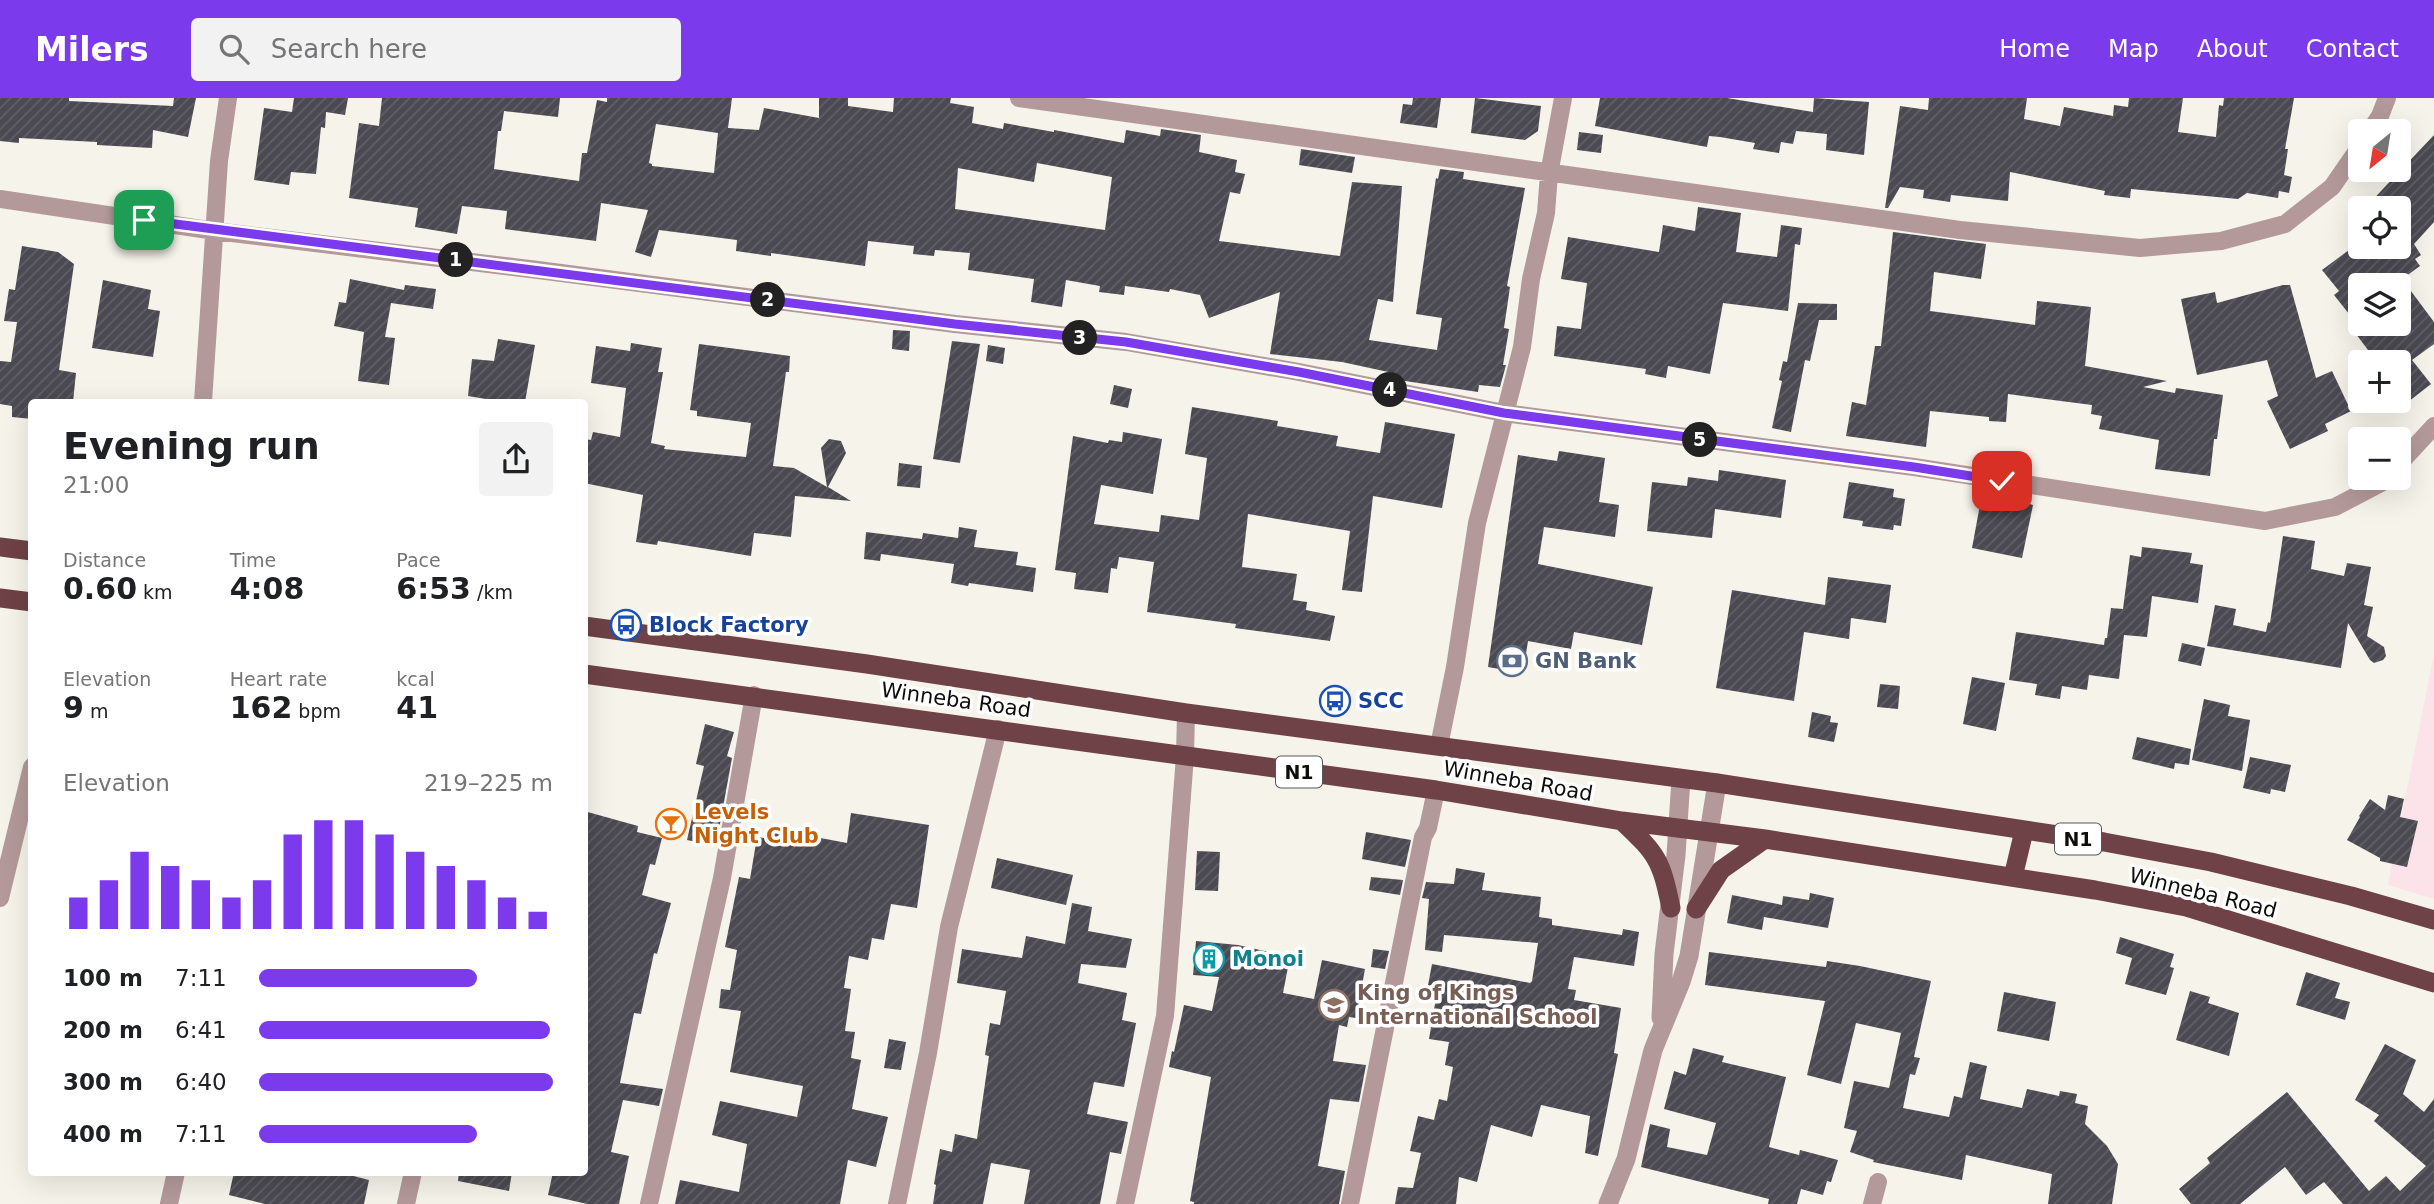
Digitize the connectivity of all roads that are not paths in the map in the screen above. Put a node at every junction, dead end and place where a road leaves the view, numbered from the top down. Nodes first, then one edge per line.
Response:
1 (228, 98) edge
2 (1019, 98) edge
3 (1563, 98) edge
4 (2387, 98) edge
5 (2379, 119) edge
6 (2348, 164) edge
7 (1549, 174) junction
8 (0, 199) edge
9 (215, 231) junction
10 (203, 399) edge
11 (1504, 413) junction
12 (2434, 426) edge
13 (2411, 451) edge
14 (2368, 490) edge
15 (0, 547) edge
16 (28, 550) edge
17 (0, 598) edge
18 (28, 602) edge
19 (588, 627) edge
20 (588, 674) edge
21 (754, 695) junction
22 (1185, 713) junction
23 (998, 729) junction
24 (1439, 746) junction
25 (1185, 756) junction
26 (1681, 779) junction
27 (28, 783) edge
28 (1717, 783) junction
29 (1436, 790) junction
30 (1622, 821) junction
31 (1677, 829) junction
32 (2024, 831) junction
33 (1710, 833) junction
34 (1765, 839) junction
35 (2013, 877) junction
36 (0, 898) edge
37 (1671, 908) junction
38 (1696, 909) junction
39 (2434, 920) edge
40 (2434, 983) edge
41 (1660, 1028) junction
42 (175, 1176) edge
43 (412, 1176) edge
44 (1878, 1182) dead end
45 (169, 1204) edge
46 (406, 1204) edge
47 (649, 1204) edge
48 (897, 1204) edge
49 (1125, 1204) edge
50 (1350, 1204) edge
51 (1608, 1204) edge
52 (1872, 1204) edge

1 - 9 street
2 - 7 street
3 - 7 street
4 - 5 street
6 - 7 street
7 - 11 street
8 - 9 street
9 - 10 street
9 - 11 street
11 - 14 street
11 - 24 street
12 - 13 street
15 - 16 highway
17 - 18 highway
19 - 22 highway, Winneba Road / N1
20 - 21 highway, Winneba Road / N1
21 - 23 highway, Winneba Road / N1
21 - 47 street
22 - 24 highway, Winneba Road / N1
22 - 25 street
23 - 25 highway, Winneba Road / N1
23 - 48 street
24 - 26 highway, Winneba Road / N1
25 - 29 highway, Winneba Road / N1
25 - 49 street
26 - 28 highway, Winneba Road / N1
26 - 31 street
27 - 36 street
28 - 32 highway, Winneba Road / N1
28 - 33 street
29 - 30 highway, Winneba Road / N1
29 - 50 street
30 - 31 highway, Winneba Road / N1
30 - 37 highway
31 - 33 highway, Winneba Road / N1
31 - 37 street
32 - 35 highway
32 - 39 highway, Winneba Road / N1
33 - 34 highway, Winneba Road / N1
33 - 38 street
34 - 35 highway, Winneba Road / N1
34 - 38 highway
35 - 40 highway, Winneba Road / N1
37 - 41 street
38 - 41 street
41 - 51 street
42 - 45 street
43 - 46 street
44 - 52 street

